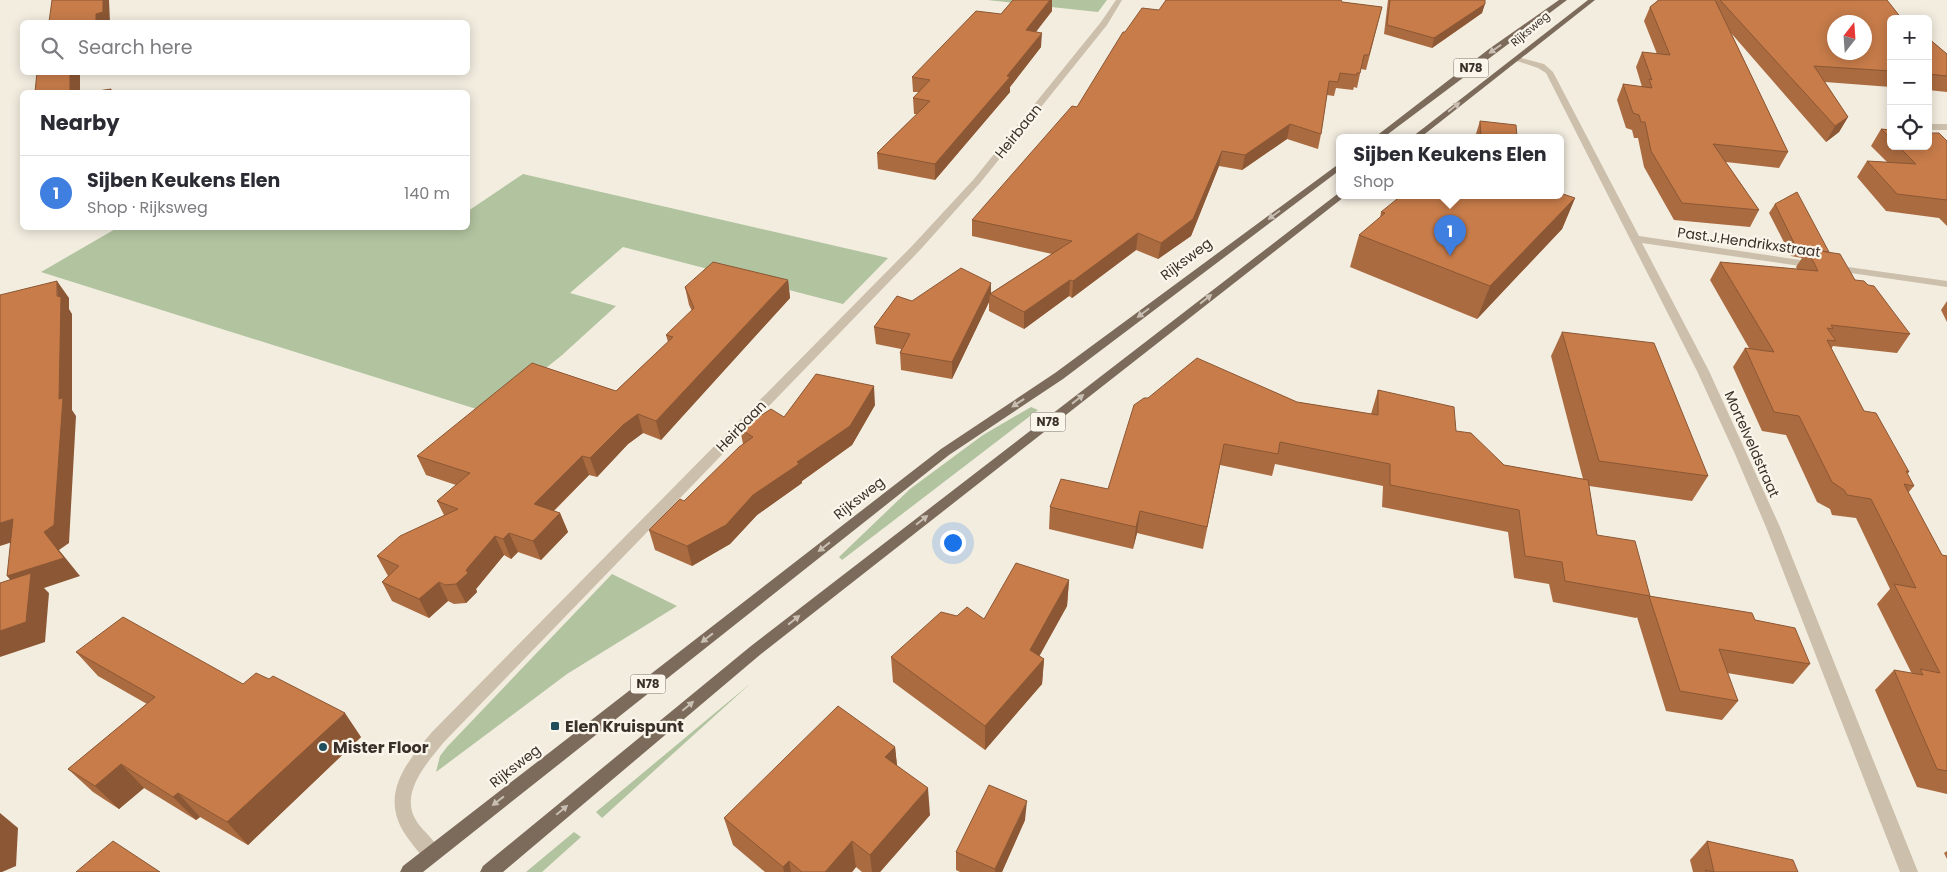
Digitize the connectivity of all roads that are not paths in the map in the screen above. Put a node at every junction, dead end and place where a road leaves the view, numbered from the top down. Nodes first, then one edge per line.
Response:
1 (1119, 0) edge
2 (1564, 0) edge
3 (1592, 0) edge
4 (1520, 59) junction
5 (1932, 127) edge
6 (1947, 128) edge
7 (1383, 134) edge
8 (1420, 134) edge
9 (1336, 169) edge
10 (1336, 199) edge
11 (1636, 239) junction
12 (1947, 284) edge
13 (432, 853) junction
14 (409, 872) edge
15 (489, 872) edge
16 (1909, 872) edge

1 - 13 street, Heirbaan
2 -> 7 main road, Rijksweg / N78
3 - 4 main road, Rijksweg / N78
8 -> 4 main road, Rijksweg / N78
4 - 11 street, Mortelveldstraat
5 - 6 street
9 -> 13 main road, Rijksweg / N78
15 -> 10 main road, N78
11 - 12 street, Past.J.Hendrikxstraat
11 - 16 street, Mortelveldstraat
13 - 14 main road, Rijksweg / N78

